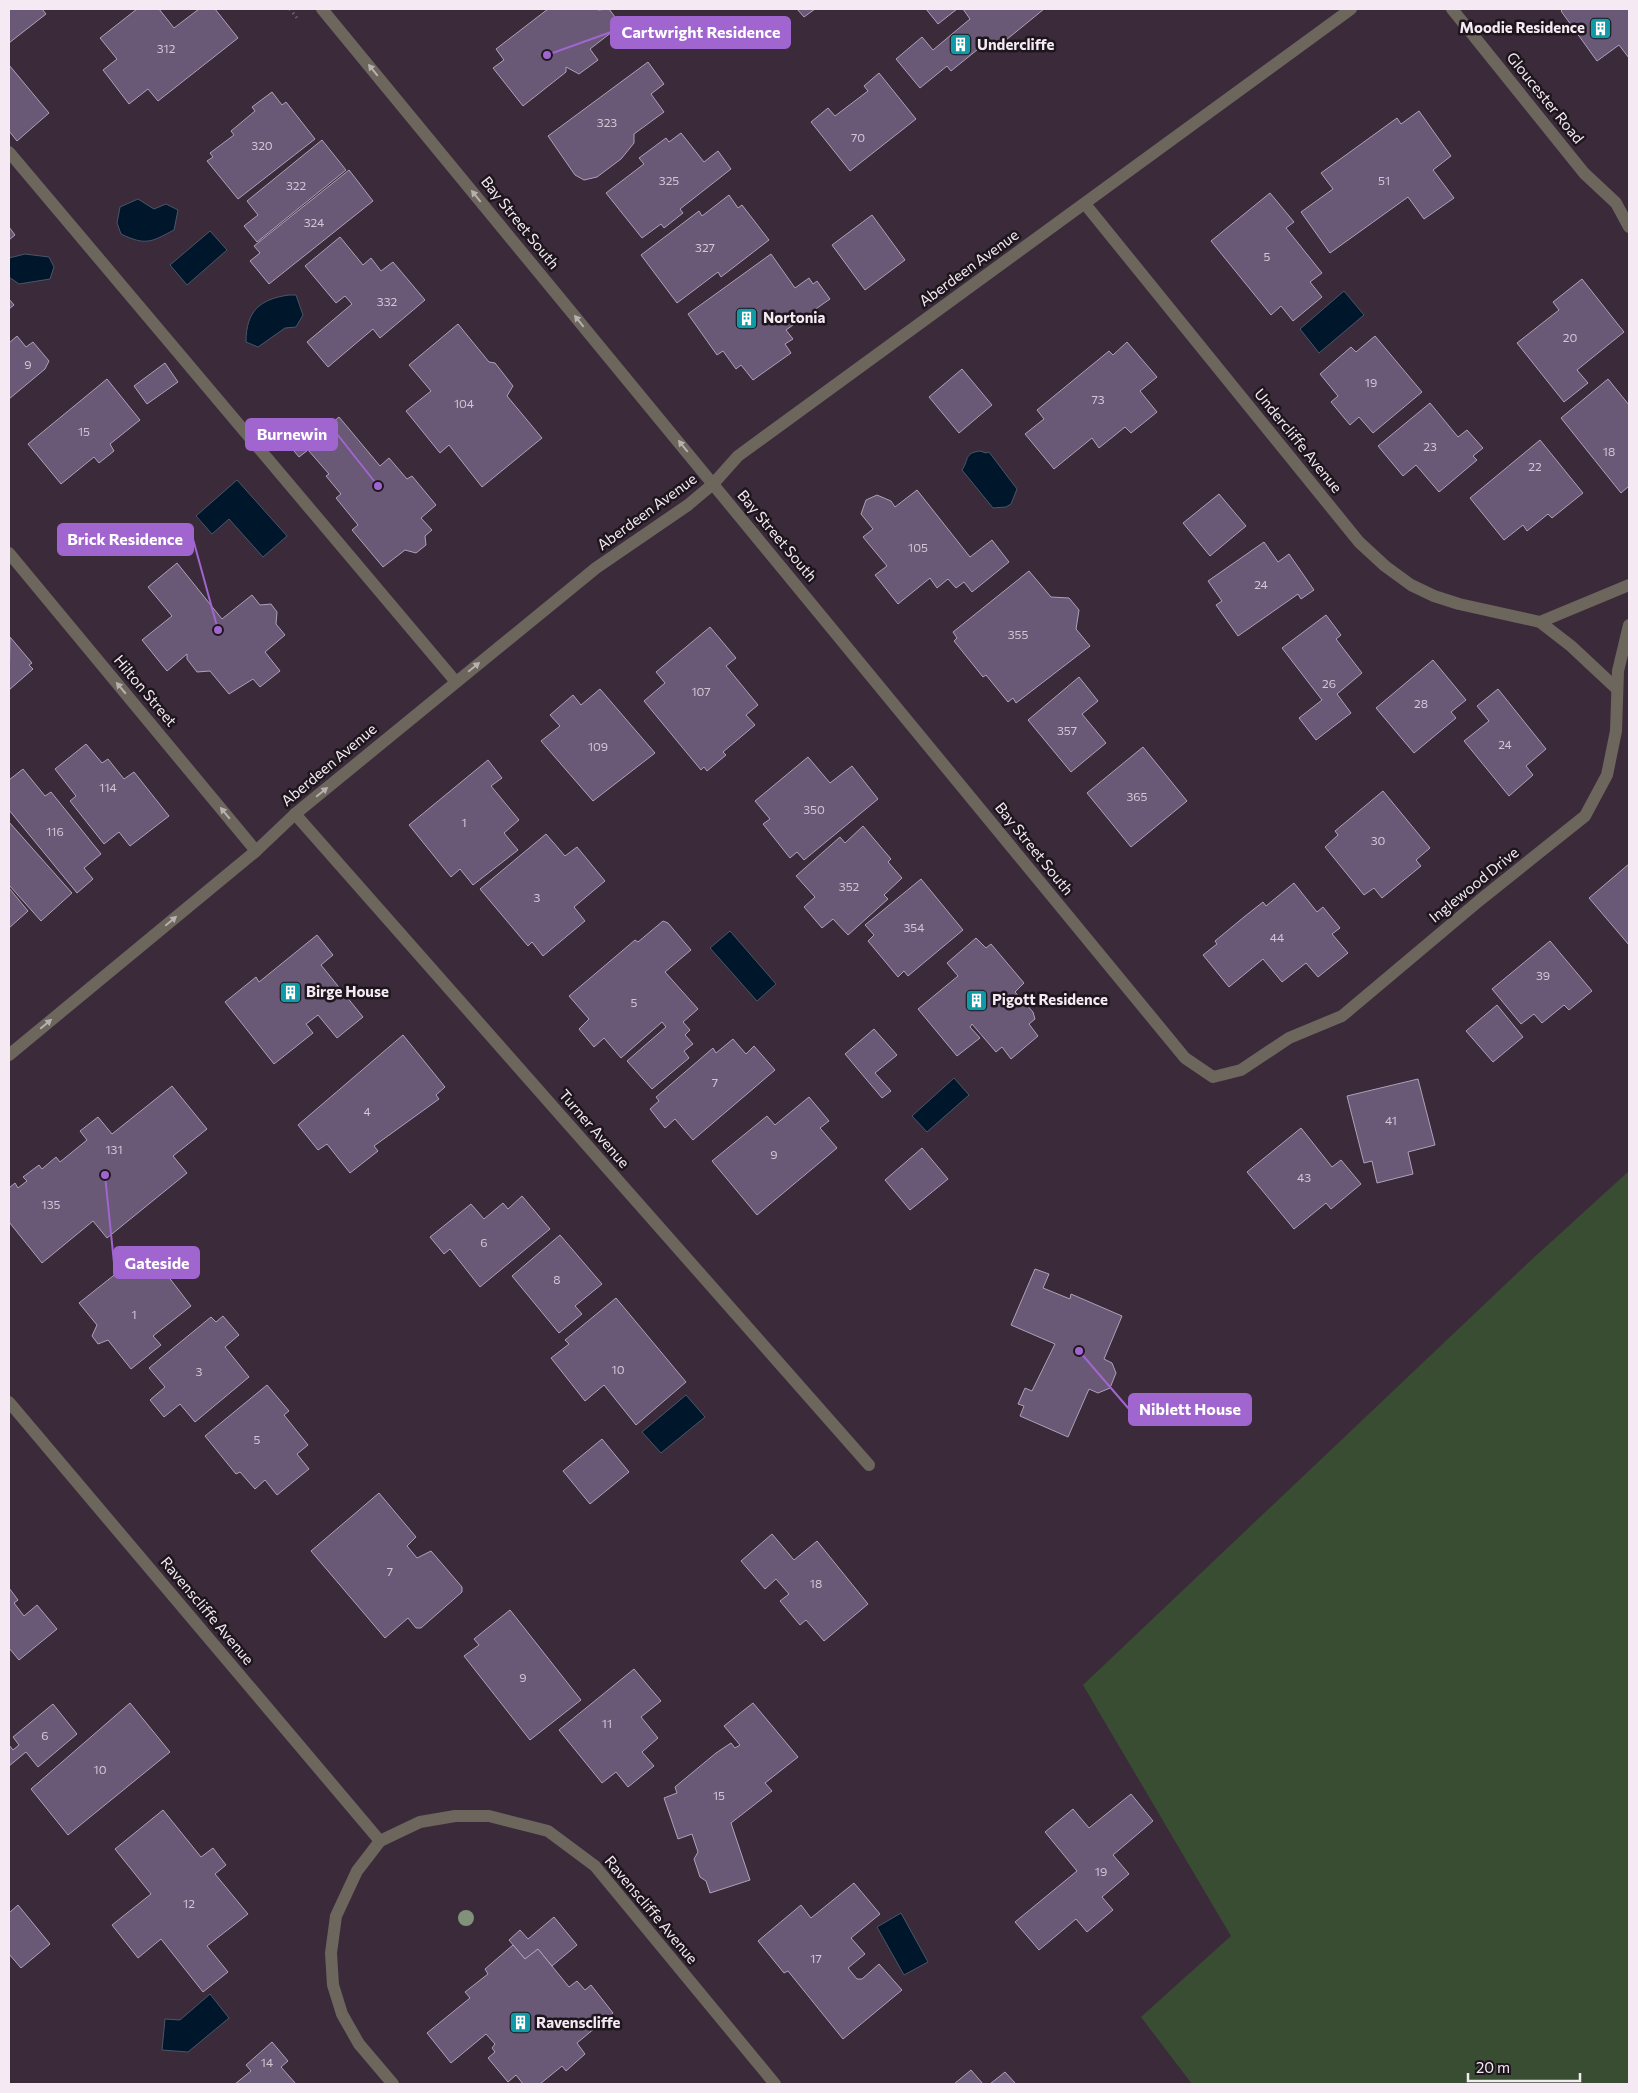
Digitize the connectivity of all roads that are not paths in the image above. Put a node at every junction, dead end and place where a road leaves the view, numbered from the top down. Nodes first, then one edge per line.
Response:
1 (322, 9) edge
2 (1351, 9) edge
3 (1452, 9) edge
4 (9, 152) edge
5 (1616, 203) junction
6 (1085, 204) junction
7 (1629, 204) edge
8 (1629, 227) edge
9 (713, 484) junction
10 (9, 553) edge
11 (1629, 585) edge
12 (1540, 622) junction
13 (1629, 625) edge
14 (456, 682) junction
15 (1617, 689) junction
16 (295, 814) junction
17 (256, 851) junction
18 (9, 1056) edge
19 (1213, 1077) joint
20 (9, 1402) edge
21 (869, 1465) dead end
22 (380, 1840) junction
23 (393, 2084) edge
24 (775, 2084) edge

9 -> 1 street, Bay Street South
2 - 6 street, Aberdeen Avenue
3 - 5 street, Gloucester Road
4 - 14 street
5 - 7 street
5 - 8 street, Gloucester Road
6 - 9 street, Aberdeen Avenue
6 - 12 street, Undercliffe Avenue
14 -> 9 street, Aberdeen Avenue
9 - 19 street, Bay Street South
17 -> 10 street, Hilton Street
11 - 12 street
12 - 15 street, Undercliffe Avenue
13 - 15 street, Inglewood Drive
16 -> 14 street, Aberdeen Avenue
15 - 19 street, Inglewood Drive
16 - 17 street, Aberdeen Avenue
16 - 21 street, Turner Avenue
18 -> 17 street, Aberdeen Avenue
20 - 22 street, Ravenscliffe Avenue
22 - 23 street, Ravenscliffe Avenue
22 - 24 street, Ravenscliffe Avenue

